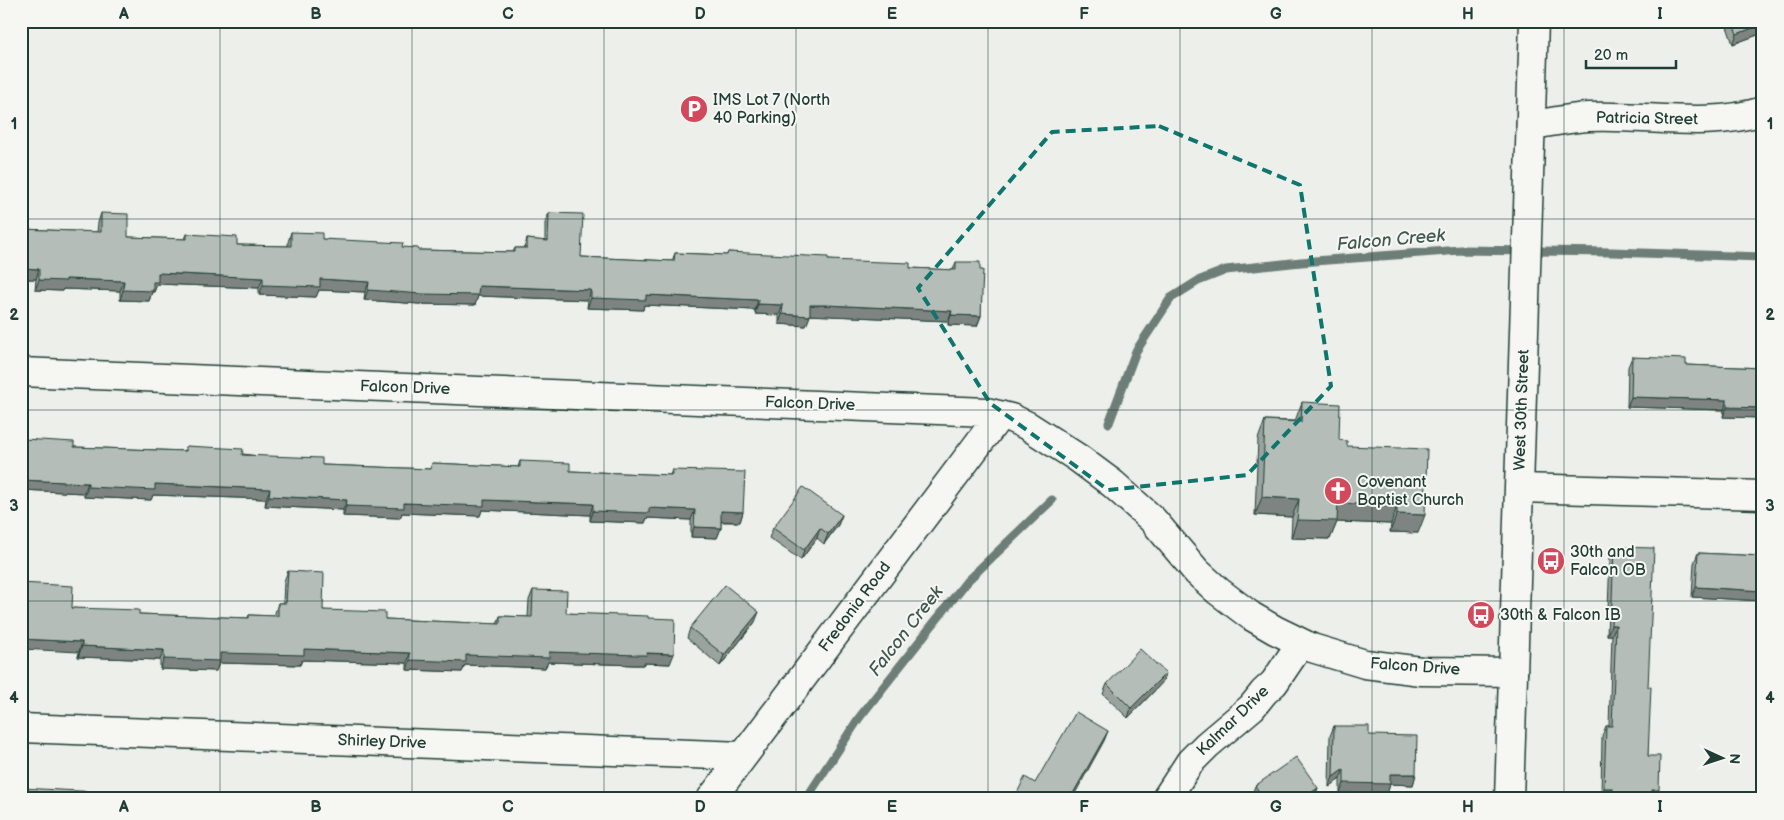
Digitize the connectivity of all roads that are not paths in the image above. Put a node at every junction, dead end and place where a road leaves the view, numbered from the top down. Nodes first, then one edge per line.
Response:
1 (1534, 21) edge
2 (1763, 111) edge
3 (1531, 125) junction
4 (21, 372) edge
5 (1000, 415) junction
6 (1520, 488) junction
7 (1763, 495) edge
8 (1301, 643) junction
9 (1513, 672) junction
10 (21, 728) edge
11 (743, 756) junction
12 (710, 799) edge
13 (1166, 799) edge
14 (1509, 799) edge

1 - 3 street, West 30th Street
2 - 3 street, Patricia Street
3 - 6 street, West 30th Street
4 - 5 street, Falcon Drive
5 - 8 street, Falcon Drive
5 - 11 street, Fredonia Road
6 - 7 street
6 - 9 street, West 30th Street
8 - 9 street, Falcon Drive
8 - 13 street, Kalmar Drive
9 - 14 street, West 30th Street
10 - 11 street, Shirley Drive
11 - 12 street, Fredonia Road

